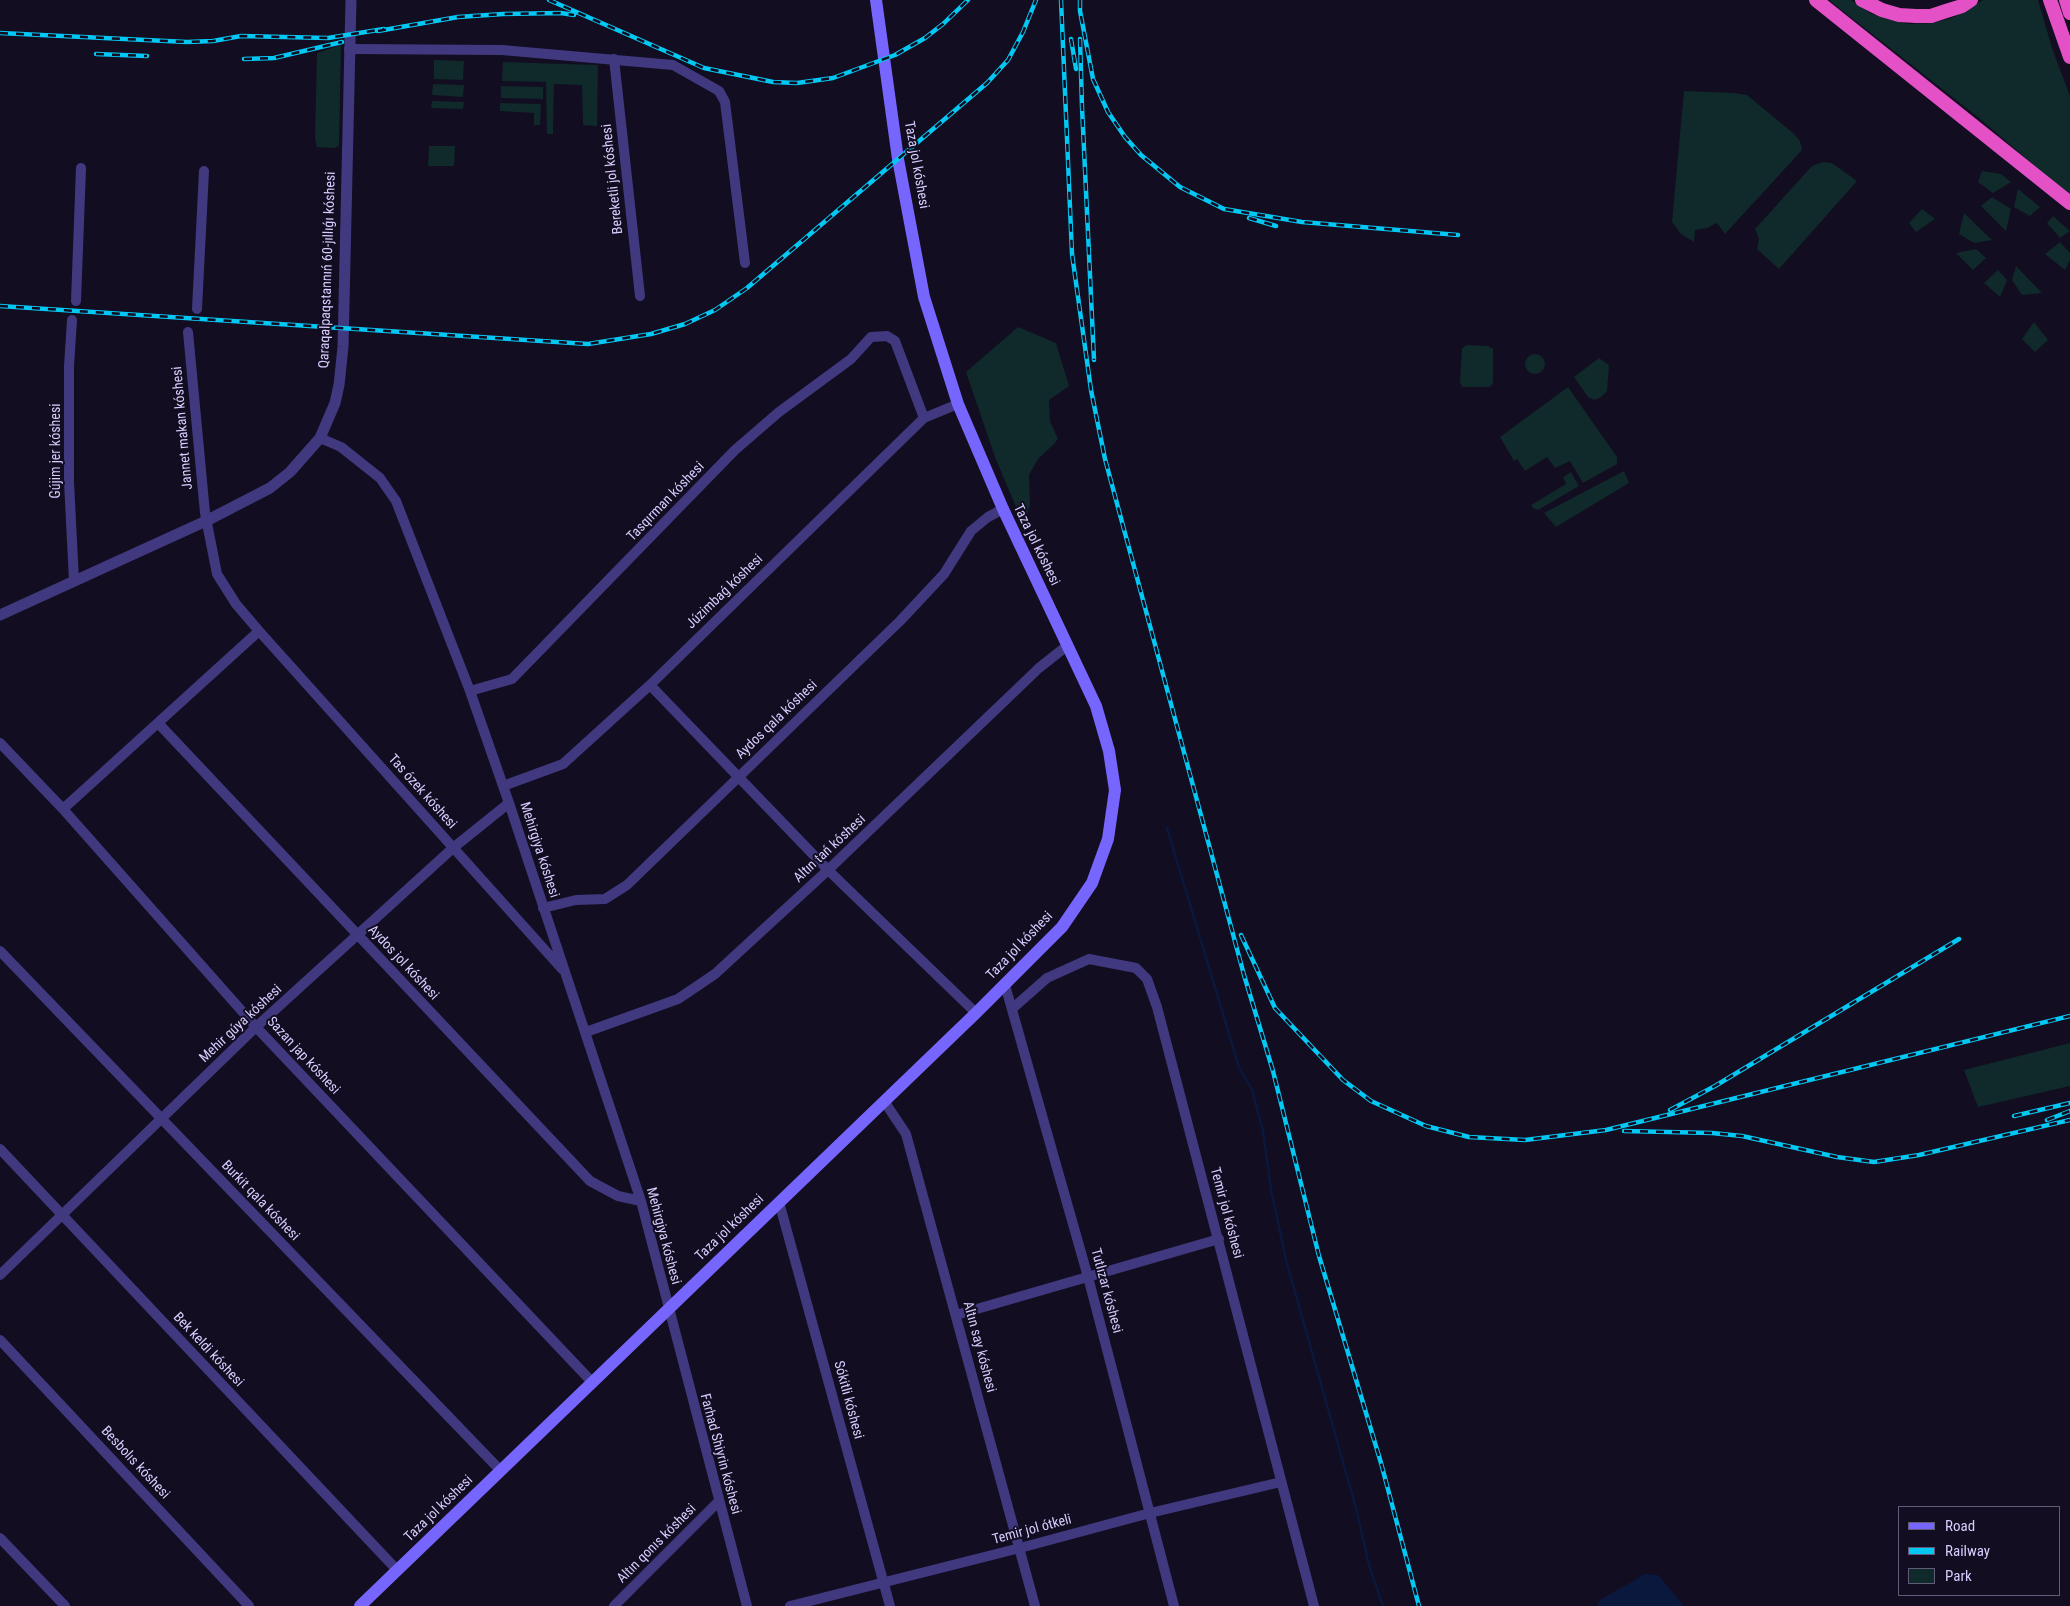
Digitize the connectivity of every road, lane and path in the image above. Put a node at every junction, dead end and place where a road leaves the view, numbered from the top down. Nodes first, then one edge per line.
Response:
1 (351, 0) edge
2 (1816, 0) edge
3 (1862, 0) edge
4 (1971, 0) edge
5 (2050, 0) edge
6 (2066, 0) edge
7 (875, 1) edge
8 (2070, 13) edge
9 (349, 49) junction
10 (2070, 57) edge
11 (614, 59) junction
12 (81, 168) dead end
13 (204, 171) dead end
14 (2070, 203) edge
15 (745, 263) dead end
16 (640, 296) dead end
17 (76, 301) dead end
18 (197, 309) dead end
19 (72, 320) dead end
20 (188, 332) dead end
21 (958, 404) junction
22 (924, 418) junction
23 (320, 438) junction
24 (1002, 509) junction
25 (206, 521) junction
26 (74, 581) junction
27 (0, 615) edge
28 (260, 631) junction
29 (1068, 645) junction
30 (650, 685) junction
31 (470, 691) junction
32 (158, 723) junction
33 (0, 743) edge
34 (738, 776) junction
35 (503, 786) junction
36 (509, 803) junction
37 (63, 809) junction
38 (453, 848) junction
39 (828, 870) junction
40 (543, 908) junction
41 (357, 934) junction
42 (0, 950) edge
43 (565, 971) junction
44 (1004, 985) junction
45 (1013, 1008) junction
46 (976, 1013) junction
47 (256, 1027) junction
48 (586, 1032) junction
49 (884, 1101) junction
50 (161, 1119) junction
51 (0, 1149) edge
52 (641, 1201) junction
53 (779, 1202) junction
54 (62, 1216) junction
55 (1219, 1240) junction
56 (0, 1275) edge
57 (1088, 1277) junction
58 (668, 1308) junction
59 (956, 1315) junction
60 (0, 1340) edge
61 (592, 1382) junction
62 (501, 1471) junction
63 (1281, 1482) junction
64 (719, 1501) junction
65 (1150, 1513) junction
66 (0, 1538) edge
67 (1020, 1548) junction
68 (397, 1570) junction
69 (883, 1583) junction
70 (64, 1606) edge
71 (249, 1606) edge
72 (360, 1606) edge
73 (614, 1606) edge
74 (747, 1606) edge
75 (790, 1606) edge
76 (890, 1606) edge
77 (1035, 1606) edge
78 (1174, 1606) edge
79 (1314, 1606) edge

1 - 9 street, Qaraqalpaqstannıń 60-jıllıǵı kóshesi
2 - 14 highway
3 - 4 highway
5 - 10 highway
6 - 8 highway
7 - 21 main road, Taza jol kóshesi
9 - 11 street
9 - 23 street, Qaraqalpaqstannıń 60-jıllıǵı kóshesi
11 - 15 street
11 - 16 street, Bereketli jol kóshesi
12 - 17 street
13 - 18 street
19 - 26 street, Gújim jer kóshesi
20 - 25 street, Jannet makan kóshesi
21 - 22 street, Júzimbaǵ kóshesi
21 - 24 main road, Taza jol kóshesi
22 - 30 street, Júzimbaǵ kóshesi
22 - 31 street, Tasqırman kóshesi
23 - 25 street, Qaraqalpaqstannıń 60-jıllıǵı kóshesi
23 - 31 street, Mehirgiya kóshesi
24 - 29 main road, Taza jol kóshesi
24 - 34 street, Aydos qala kóshesi
25 - 26 street, Qaraqalpaqstannıń 60-jıllıǵı kóshesi
25 - 28 street, Tas ózek kóshesi
26 - 27 street, Qaraqalpaqstannıń 60-jıllıǵı kóshesi
28 - 32 street
28 - 38 street, Tas ózek kóshesi
29 - 39 street, Altın tań kóshesi
29 - 44 main road, Taza jol kóshesi
30 - 34 street
30 - 35 street, Júzimbaǵ kóshesi
31 - 35 street, Mehirgiya kóshesi
32 - 37 street
32 - 41 street, Aydos jol kóshesi
33 - 37 street, Sazan jap kóshesi
34 - 39 street
34 - 40 street, Aydos qala kóshesi
35 - 36 street, Mehirgiya kóshesi
36 - 38 street, Mehir gúyа kóshesi
36 - 40 street, Mehirgiya kóshesi
37 - 47 street, Sazan jap kóshesi
38 - 41 street, Mehir gúyа kóshesi
38 - 43 street, Tas ózek kóshesi
39 - 46 street
39 - 48 street, Altın tań kóshesi
40 - 43 street, Mehirgiya kóshesi
41 - 47 street, Mehir gúyа kóshesi
41 - 52 street, Aydos jol kóshesi
42 - 50 street, Burkit qala kóshesi
43 - 48 street, Mehirgiya kóshesi
44 - 45 street, Tutlızar kóshesi
44 - 46 main road, Taza jol kóshesi
45 - 55 street, Temir jol kóshesi
45 - 57 street, Tutlızar kóshesi
46 - 49 main road, Taza jol kóshesi
47 - 50 street, Mehir gúyа kóshesi
47 - 61 street, Sazan jap kóshesi
48 - 52 street, Mehirgiya kóshesi
49 - 53 main road, Taza jol kóshesi
49 - 59 street, Altın say kóshesi
50 - 54 street, Mehir gúyа kóshesi
50 - 62 street, Burkit qala kóshesi
51 - 54 street, Bek keldi kóshesi
52 - 58 street, Mehirgiya kóshesi
53 - 58 main road, Taza jol kóshesi
53 - 69 street, Sókitli kóshesi
54 - 56 street, Mehir gúyа kóshesi
54 - 68 street, Bek keldi kóshesi
55 - 57 street
55 - 63 street, Temir jol kóshesi
57 - 59 street
57 - 65 street, Tutlızar kóshesi
58 - 61 main road, Taza jol kóshesi
58 - 64 street, Farhad Shiyrin kóshesi
59 - 67 street, Altın say kóshesi
60 - 71 street, Besbolıs kóshesi
61 - 62 main road, Taza jol kóshesi
62 - 68 main road, Taza jol kóshesi
63 - 65 street, Temir jol ótkeli
63 - 79 street, Temir jol kóshesi
64 - 73 street, Altın qonıs kóshesi
64 - 74 street, Farhad Shiyrin kóshesi
65 - 67 street, Temir jol ótkeli
65 - 78 street, Tutlızar kóshesi
66 - 70 street
67 - 69 street, Temir jol ótkeli
67 - 77 street, Altın say kóshesi
68 - 72 main road, Taza jol kóshesi
69 - 75 street, Temir jol ótkeli
69 - 76 street, Sókitli kóshesi

